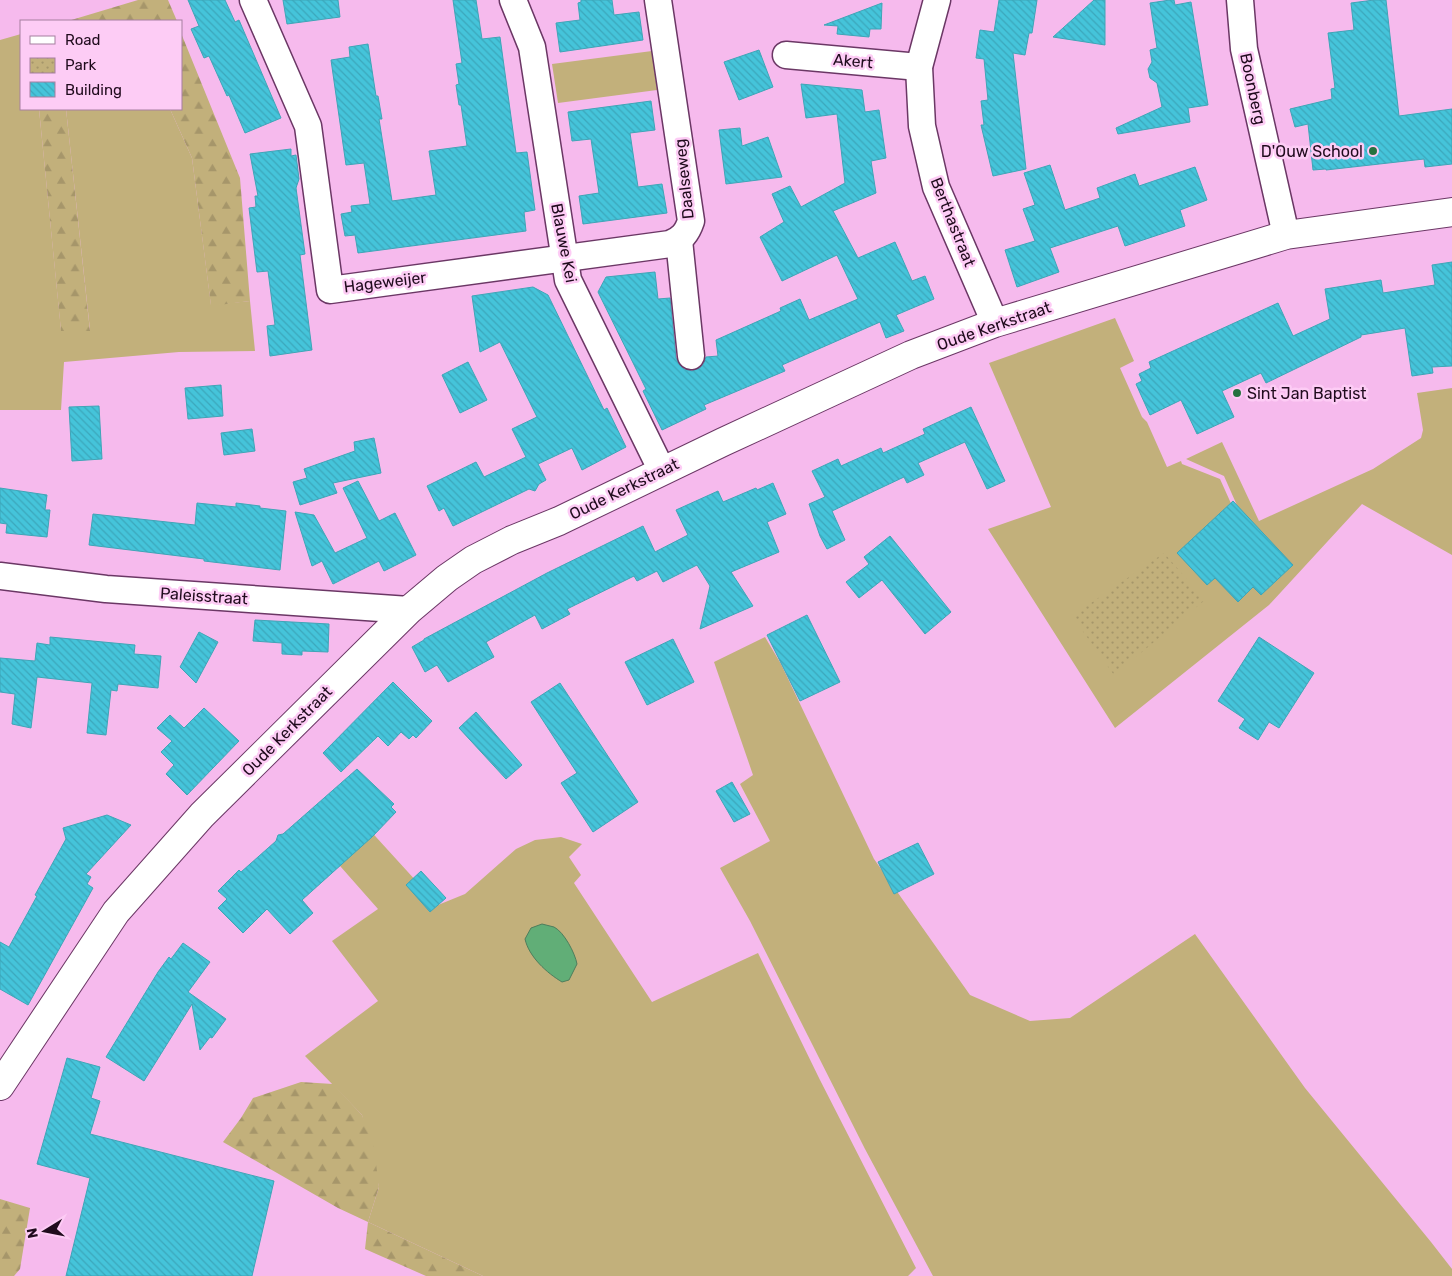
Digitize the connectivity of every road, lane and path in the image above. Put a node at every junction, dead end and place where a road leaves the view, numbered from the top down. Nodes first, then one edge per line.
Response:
1 (253, 0) edge
2 (513, 0) edge
3 (658, 0) edge
4 (937, 0) edge
5 (1240, 0) edge
6 (786, 55) dead end
7 (919, 67) junction
8 (1452, 212) edge
9 (1286, 235) junction
10 (679, 240) junction
11 (564, 259) junction
12 (995, 323) junction
13 (691, 356) dead end
14 (662, 471) junction
15 (0, 576) edge
16 (409, 610) junction
17 (0, 1086) edge

1 - 11 street, Hageweijer
2 - 11 street, Blauwe Kei
3 - 10 street, Daalseweg
4 - 7 street, Berthastraat
5 - 9 street, Boonberg
6 - 7 street, Akert
7 - 12 street, Berthastraat
8 - 9 street, Oude Kerkstraat
9 - 12 street, Oude Kerkstraat
10 - 11 street, Hageweijer
10 - 13 street, Daalseweg
11 - 14 street, Blauwe Kei
12 - 14 street, Oude Kerkstraat
14 - 16 street, Oude Kerkstraat
15 - 16 street, Paleisstraat
16 - 17 street, Oude Kerkstraat

